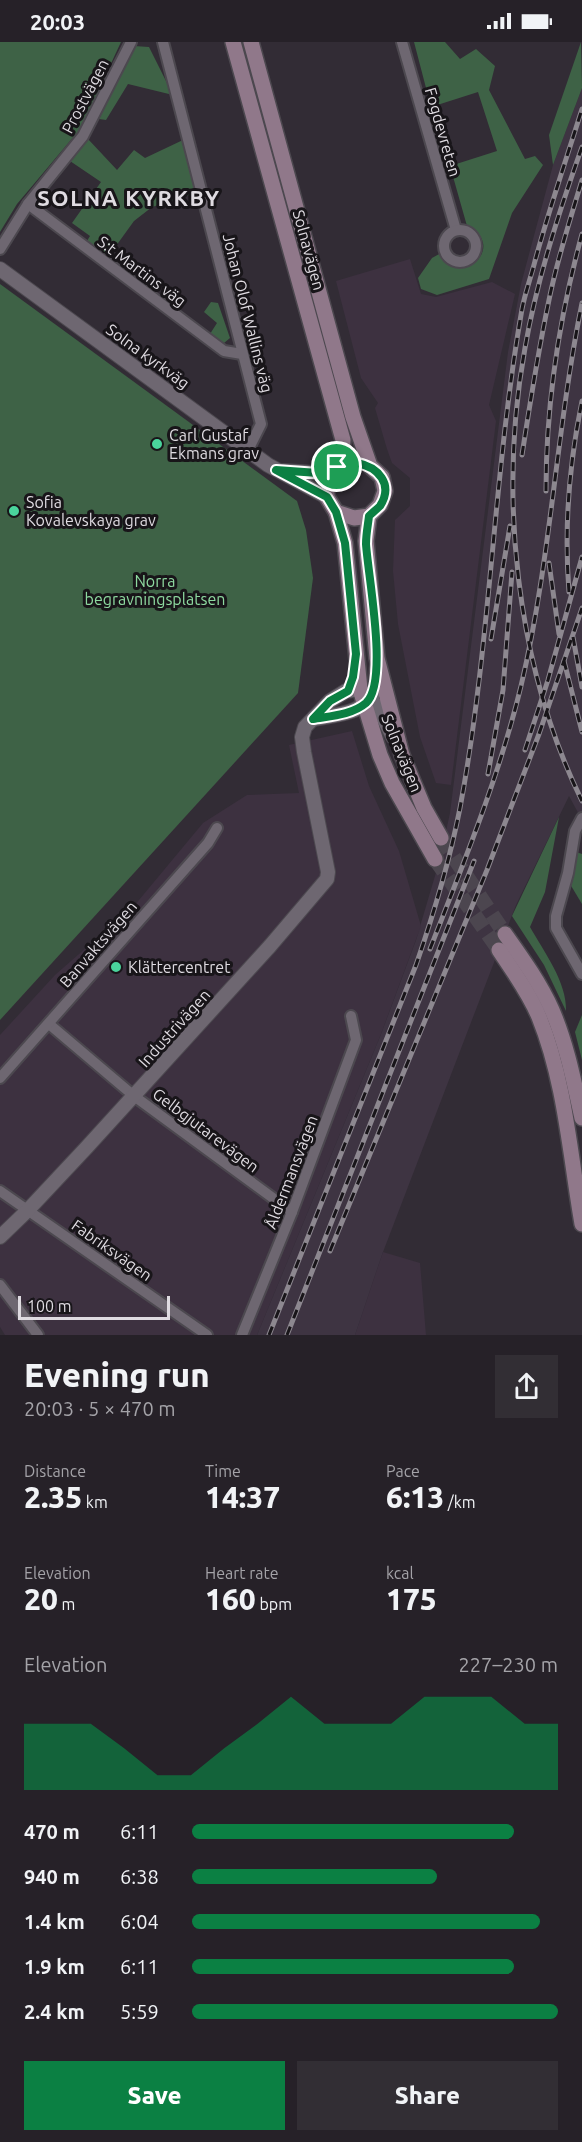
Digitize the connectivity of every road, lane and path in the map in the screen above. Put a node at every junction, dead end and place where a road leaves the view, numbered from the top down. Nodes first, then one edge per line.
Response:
1 (131, 42) edge
2 (163, 42) edge
3 (233, 42) edge
4 (251, 42) edge
5 (402, 42) edge
6 (28, 204) junction
7 (456, 230) dead end
8 (0, 249) edge
9 (0, 268) edge
10 (242, 354) junction
11 (248, 450) junction
12 (370, 466) junction
13 (276, 470) junction
14 (335, 470) junction
15 (327, 497) junction
16 (336, 512) junction
17 (369, 516) junction
18 (377, 658) junction
19 (361, 696) junction
20 (313, 719) junction
21 (402, 755) junction
22 (582, 818) edge
23 (217, 828) dead end
24 (441, 838) tunnel mouth
25 (435, 859) tunnel mouth
26 (506, 934) tunnel mouth
27 (499, 950) tunnel mouth
28 (582, 974) edge
29 (351, 1016) dead end
30 (48, 1024) junction
31 (0, 1078) edge
32 (134, 1096) junction
33 (582, 1118) edge
34 (0, 1191) edge
35 (28, 1210) junction
36 (292, 1212) junction
37 (582, 1224) edge
38 (0, 1237) edge
39 (0, 1285) edge
40 (38, 1335) edge
41 (207, 1335) edge
42 (242, 1335) edge

1 - 6 street, Prostvägen
2 - 10 street, Johan Olof Wallins väg
3 - 14 main road, Solnavägen
4 - 12 main road, Solnavägen
5 - 7 street, Fogdevreten
6 - 8 street, Prostvägen
6 - 10 street, S:t Martins väg
9 - 11 street, Solna kyrkväg
10 - 11 street, Johan Olof Wallins väg
11 - 13 street, Solna kyrkväg
12 - 14 main road
12 - 17 main road, Solnavägen
13 - 14 street
13 - 15 street, Solna kyrkväg
14 - 15 main road, Solnavägen
15 - 16 main road, Solnavägen
16 - 17 main road
16 - 19 main road, Solnavägen
17 - 18 main road, Solnavägen
18 - 19 street
18 - 21 main road, Solnavägen
19 - 20 street, Industrivägen
19 - 20 street
19 - 21 street
19 - 25 main road, Solnavägen
20 - 32 street, Industrivägen
21 - 24 main road, Solnavägen
22 - 28 street
23 - 30 street, Banvaktsvägen
26 - 33 main road
27 - 37 main road
29 - 36 street, Åldermansvägen
30 - 31 street, Banvaktsvägen
30 - 32 street, Gelbgjutarevägen
32 - 35 street, Industrivägen
32 - 36 street, Gelbgjutarevägen
34 - 35 street, Fabriksvägen
35 - 38 street, Industrivägen
35 - 41 street, Fabriksvägen
36 - 42 street, Åldermansvägen
39 - 40 street

